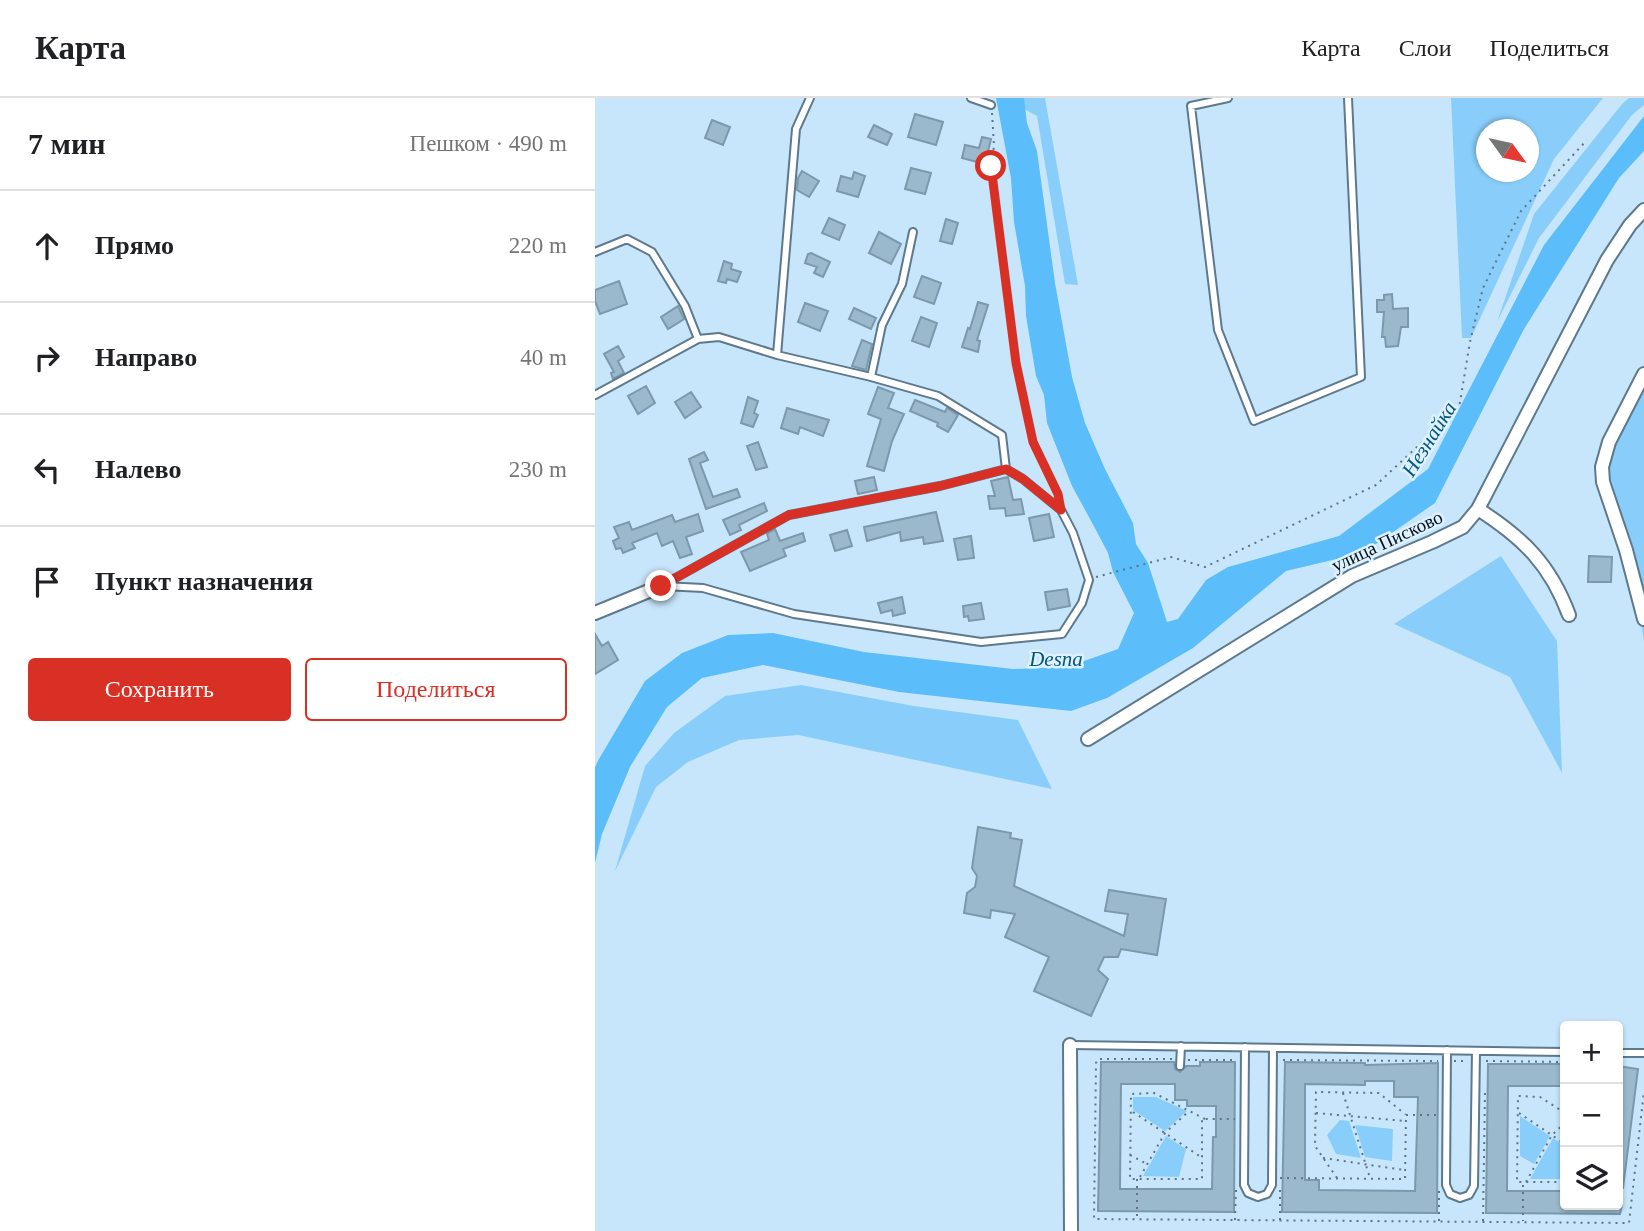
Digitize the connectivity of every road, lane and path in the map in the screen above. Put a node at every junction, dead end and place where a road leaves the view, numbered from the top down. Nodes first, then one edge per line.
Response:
1 (810, 98) edge
2 (971, 98) edge
3 (1228, 98) edge
4 (1347, 98) edge
5 (991, 106) joint
6 (1587, 140) dead end
7 (1644, 209) edge
8 (913, 232) dead end
9 (595, 252) edge
10 (698, 339) junction
11 (776, 355) junction
12 (1644, 374) edge
13 (871, 377) junction
14 (595, 395) edge
15 (1006, 469) junction
16 (1478, 509) junction
17 (1061, 510) junction
18 (1105, 574) dead end
19 (661, 586) junction
20 (595, 613) edge
21 (1569, 615) dead end
22 (1644, 619) edge
23 (1089, 738) dead end
24 (1070, 1045) joint
25 (1181, 1046) junction
26 (1245, 1047) junction
27 (1273, 1048) junction
28 (1447, 1050) junction
29 (1476, 1051) junction
30 (1560, 1052) edge
31 (1623, 1053) edge
32 (1644, 1053) edge
33 (1245, 1060) junction
34 (1273, 1060) junction
35 (1447, 1061) junction
36 (1476, 1061) junction
37 (1560, 1062) edge
38 (1180, 1063) junction
39 (1485, 1088) dead end
40 (1644, 1091) edge
41 (1342, 1092) junction
42 (1560, 1110) edge
43 (1131, 1111) junction
44 (1189, 1111) junction
45 (1316, 1113) junction
46 (1518, 1113) junction
47 (1406, 1115) junction
48 (1440, 1115) dead end
49 (1350, 1116) junction
50 (1205, 1119) junction
51 (1236, 1119) dead end
52 (1406, 1121) junction
53 (1560, 1128) edge
54 (1165, 1133) junction
55 (1552, 1135) junction
56 (1560, 1140) edge
57 (1130, 1155) junction
58 (1202, 1158) junction
59 (1323, 1158) junction
60 (1147, 1164) junction
61 (1365, 1164) junction
62 (1405, 1170) junction
63 (1280, 1178) dead end
64 (1336, 1178) junction
65 (1138, 1179) junction
66 (1370, 1179) junction
67 (1524, 1182) junction
68 (1560, 1182) edge
69 (1137, 1219) junction
70 (1523, 1222) junction
71 (1483, 1223) junction
72 (1072, 1231) edge

1 - 11 lane
2 - 5 lane
3 - 4 lane
5 - 17 path
6 - 18 path
7 - 16 street, улица Писково
8 - 13 lane
9 - 10 lane
10 - 11 lane
10 - 14 lane
11 - 13 lane
12 - 22 street
13 - 15 lane
15 - 17 lane
15 - 19 lane
16 - 21 street
16 - 23 street, улица Писково
17 - 19 lane
19 - 20 street
24 - 25 lane
24 - 72 street
25 - 26 lane
25 - 38 lane
26 - 27 lane
26 - 33 lane
27 - 28 lane
27 - 34 lane
28 - 29 lane
28 - 35 lane
29 - 30 lane
29 - 36 lane
31 - 32 lane
33 - 34 lane
33 - 38 path
34 - 35 path
35 - 36 path
35 - 36 lane
36 - 37 path
38 - 69 path
39 - 71 path
40 - 70 path
41 - 45 path
41 - 47 path
41 - 49 path
42 - 46 path
43 - 44 path
43 - 54 path
43 - 57 path
44 - 50 path
44 - 54 path
45 - 49 path
45 - 59 path
46 - 55 path
46 - 67 path
47 - 48 path
47 - 52 path
49 - 52 path
49 - 61 path
50 - 51 path
50 - 58 path
52 - 62 path
53 - 55 path
54 - 58 path
54 - 60 path
55 - 56 path
55 - 67 path
57 - 60 path
57 - 65 path
58 - 65 path
59 - 61 path
59 - 64 path
60 - 65 path
61 - 62 path
61 - 66 path
62 - 66 path
63 - 64 path
64 - 66 path
65 - 69 path
67 - 68 path
67 - 70 path
69 - 71 path
70 - 71 path

